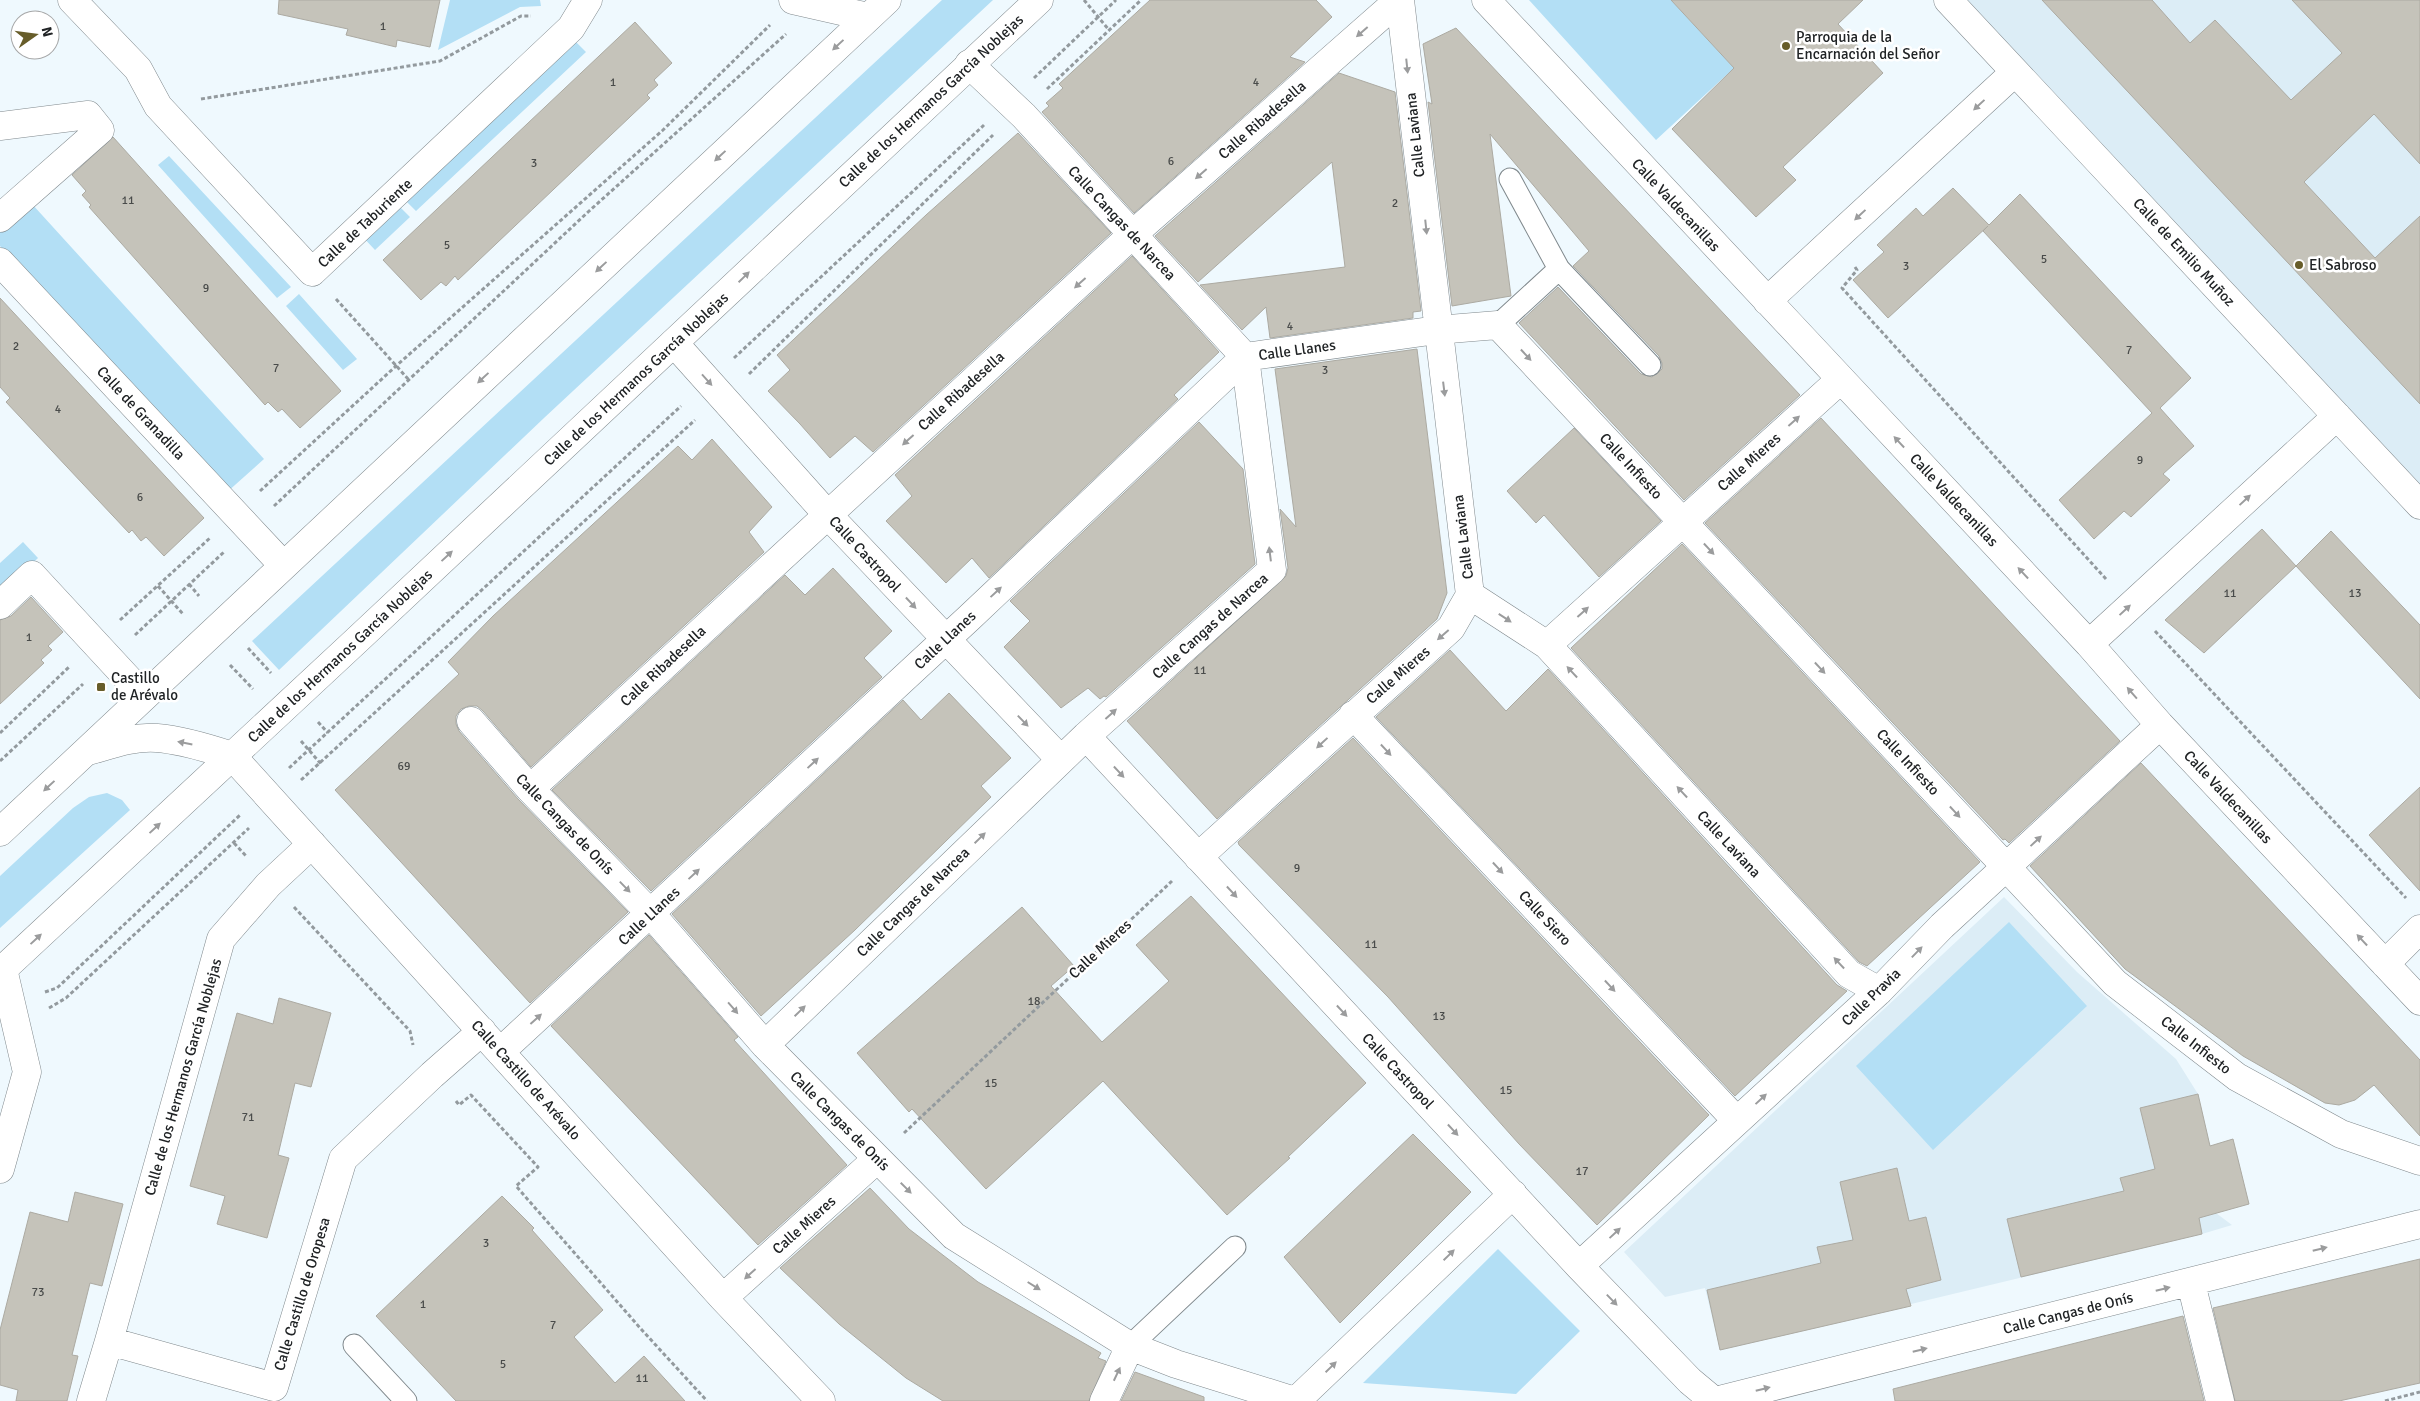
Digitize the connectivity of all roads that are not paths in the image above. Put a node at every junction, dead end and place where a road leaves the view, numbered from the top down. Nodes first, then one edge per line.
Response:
1 (72, 0) edge
2 (588, 0) edge
3 (793, 0) edge
4 (1039, 0) edge
5 (1399, 0) edge
6 (1486, 0) edge
7 (1948, 0) edge
8 (878, 8) edge
9 (968, 64) junction
10 (2015, 72) junction
11 (0, 126) edge
12 (1510, 179) dead end
13 (0, 218) edge
14 (1133, 234) junction
15 (0, 262) edge
16 (1559, 269) junction
17 (1766, 302) junction
18 (1498, 325) junction
19 (1437, 330) junction
20 (674, 343) junction
21 (1245, 357) junction
22 (1650, 365) dead end
23 (1840, 380) junction
24 (2337, 416) junction
25 (2420, 505) edge
26 (827, 514) junction
27 (1683, 522) junction
28 (283, 565) junction
29 (1470, 595) junction
30 (0, 605) edge
31 (946, 639) junction
32 (2090, 644) junction
33 (1547, 645) junction
34 (144, 696) junction
35 (1353, 715) junction
36 (472, 721) dead end
37 (2160, 725) junction
38 (1086, 736) junction
39 (85, 752) junction
40 (232, 756) junction
41 (1061, 760) junction
42 (530, 789) junction
43 (0, 832) edge
44 (312, 844) junction
45 (1198, 857) junction
46 (2006, 868) junction
47 (651, 914) junction
48 (2420, 929) edge
49 (2385, 964) junction
50 (2, 970) edge
51 (1879, 991) junction
52 (2420, 1001) edge
53 (482, 1031) junction
54 (765, 1045) junction
55 (500, 1052) junction
56 (1737, 1121) junction
57 (877, 1158) junction
58 (2420, 1162) edge
59 (0, 1169) edge
60 (1512, 1194) junction
61 (2420, 1224) edge
62 (1236, 1247) dead end
63 (1579, 1266) junction
64 (2191, 1282) junction
65 (723, 1298) junction
66 (109, 1342) junction
67 (354, 1344) dead end
68 (1130, 1346) junction
69 (91, 1401) edge
70 (406, 1401) edge
71 (821, 1401) edge
72 (1104, 1401) edge
73 (1295, 1401) edge
74 (1715, 1401) edge
75 (2220, 1401) edge

1 - 2 street, Calle de Taburiente
3 - 8 street
4 - 9 street, Calle de los Hermanos García Noblejas
5 -> 14 street, Calle Ribadesella
5 -> 19 street, Calle Laviana
6 - 17 street, Calle Valdecanillas
7 - 10 street, Calle de Emilio Muñoz
8 -> 28 street
9 - 14 street, Calle Cangas de Narcea
20 -> 9 street, Calle de los Hermanos García Noblejas
10 -> 17 street
10 - 24 street, Calle de Emilio Muñoz
11 - 13 street
12 - 16 lane
14 - 21 street, Calle Cangas de Narcea
14 -> 26 street, Calle Ribadesella
15 - 28 street, Calle de Granadilla
16 - 18 lane
16 - 22 lane
17 - 23 street, Calle Valdecanillas
18 - 19 street
18 -> 27 street, Calle Infiesto
19 - 21 street, Calle Llanes
19 -> 29 street, Calle Laviana
20 -> 26 street, Calle Castropol
40 -> 20 street, Calle de los Hermanos García Noblejas
31 -> 21 street, Calle Llanes
38 -> 21 street, Calle Cangas de Narcea
27 -> 23 street, Calle Mieres
32 -> 23 street, Calle Valdecanillas
24 - 25 street, Calle de Emilio Muñoz
32 -> 24 street
26 -> 31 street, Calle Castropol
26 - 42 street, Calle Ribadesella
33 -> 27 street, Calle Mieres
27 -> 46 street, Calle Infiesto
28 - 34 street
29 -> 33 street, Calle Laviana
29 -> 35 street, Calle Mieres
30 - 34 street
31 -> 41 street, Calle Castropol
47 -> 31 street, Calle Llanes
37 -> 32 street, Calle Valdecanillas
51 -> 33 street, Calle Laviana
34 - 39 street
35 -> 45 street, Calle Mieres
35 -> 56 street, Calle Siero
36 - 42 street, Calle Cangas de Onís
46 -> 37 street, Calle Pravia
49 -> 37 street, Calle Valdecanillas
38 - 41 street, Calle Cangas de Narcea
38 -> 45 street, Calle Castropol
40 -> 39 street
39 -> 43 street
40 - 44 street, Calle Castillo de Arévalo
50 -> 40 street, Calle de los Hermanos García Noblejas
54 -> 41 street, Calle Cangas de Narcea
42 -> 47 street, Calle Cangas de Onís
44 - 53 street, Calle Castillo de Arévalo
44 - 66 street, Calle de los Hermanos García Noblejas
45 -> 60 street, Calle Castropol
51 -> 46 street, Calle Pravia
46 - 58 street, Calle Infiesto
47 -> 54 street, Calle Cangas de Onís
55 -> 47 street, Calle Llanes
48 - 49 street
49 - 52 street, Calle Valdecanillas
50 - 59 street, Calle de los Hermanos García Noblejas
56 -> 51 street, Calle Pravia
53 - 55 street, Calle Castillo de Arévalo
53 - 66 street, Calle Castillo de Oropesa
54 - 57 street, Calle Cangas de Onís
55 - 65 street, Calle Castillo de Arévalo
63 -> 56 street, Calle Pravia
57 -> 65 street, Calle Mieres
57 -> 68 street, Calle Cangas de Onís
60 - 63 street, Calle Castropol
73 -> 60 street
64 -> 61 street, Calle Cangas de Onís
62 - 68 lane
63 -> 74 street, Calle Castropol
74 -> 64 street, Calle Cangas de Onís
64 - 75 street
65 - 71 street, Calle Castillo de Arévalo
66 - 69 street
67 - 70 lane
72 -> 68 street
68 - 73 street, Calle Cangas de Onís

